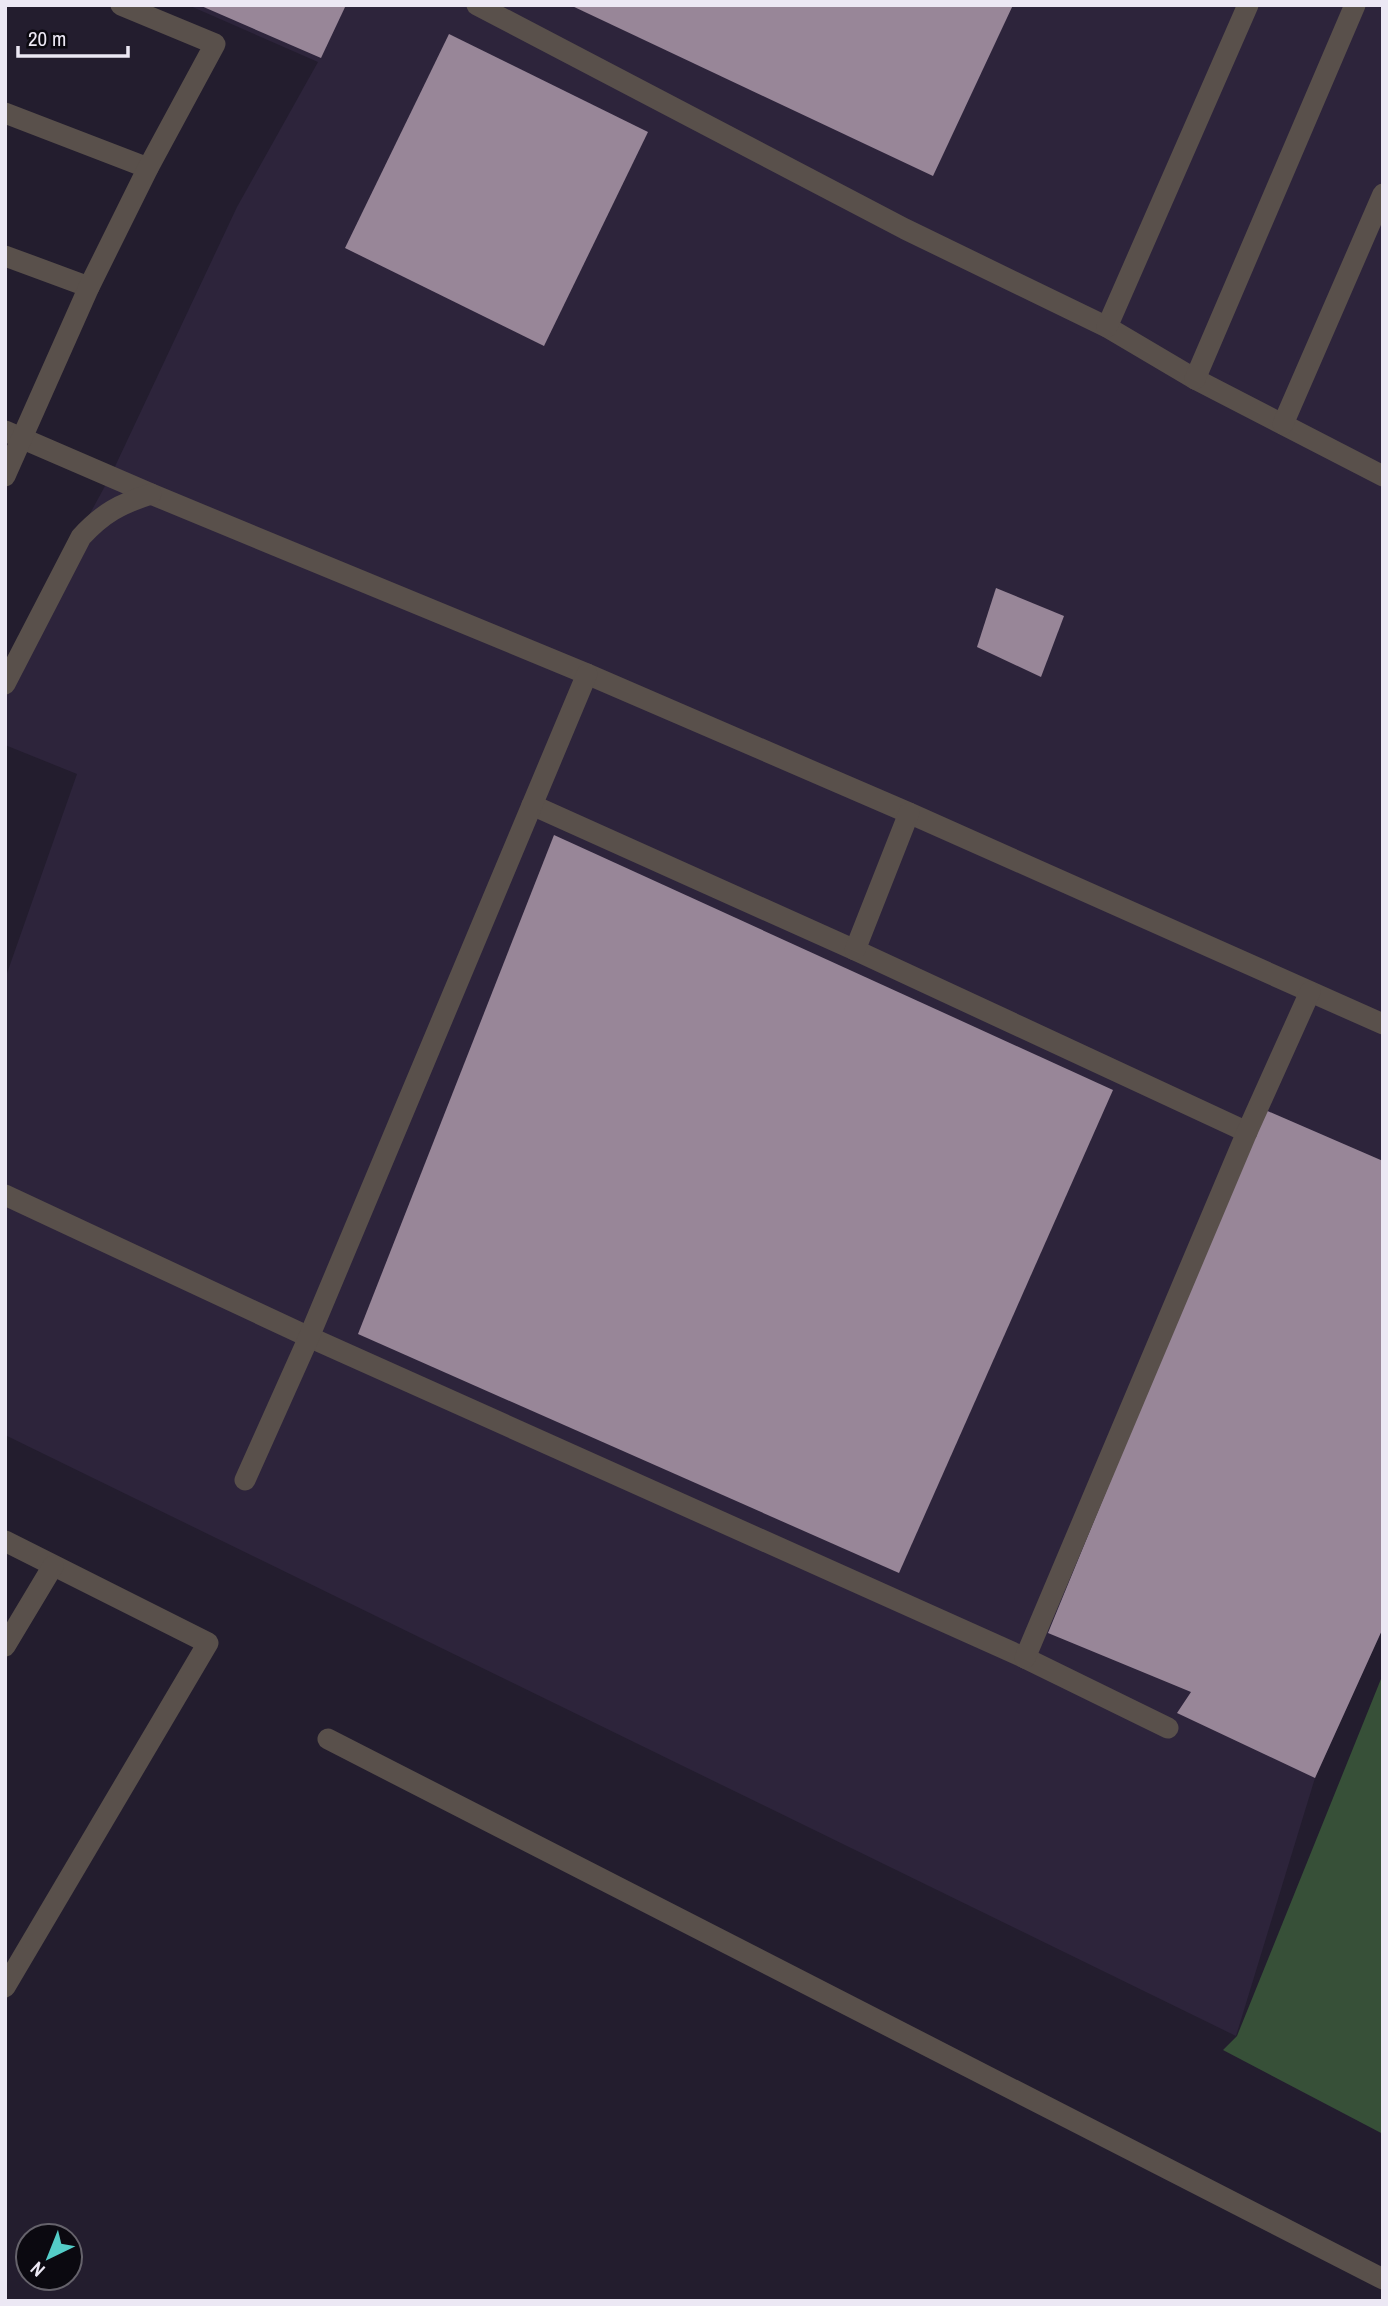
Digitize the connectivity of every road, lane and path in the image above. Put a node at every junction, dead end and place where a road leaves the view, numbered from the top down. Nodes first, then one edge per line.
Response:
1 (121, 5) edge
2 (477, 5) edge
3 (1248, 5) edge
4 (1356, 5) edge
5 (5, 113) edge
6 (148, 169) junction
7 (1383, 194) edge
8 (5, 256) edge
9 (89, 288) junction
10 (1107, 327) junction
11 (1195, 379) junction
12 (1283, 424) junction
13 (14, 434) edge
14 (1383, 476) edge
15 (5, 477) edge
16 (151, 494) junction
17 (587, 674) junction
18 (5, 684) edge
19 (532, 805) junction
20 (909, 813) junction
21 (855, 950) junction
22 (1310, 992) junction
23 (1383, 1024) edge
24 (1247, 1132) junction
25 (5, 1195) edge
26 (309, 1337) junction
27 (244, 1480) dead end
28 (5, 1541) edge
29 (53, 1566) junction
30 (5, 1646) edge
31 (1025, 1658) junction
32 (1168, 1728) dead end
33 (328, 1739) dead end
34 (5, 1987) edge
35 (1383, 2278) edge

1 - 6 street
2 - 10 street
3 - 10 street
4 - 11 street
5 - 6 street
6 - 9 street
7 - 12 street
8 - 9 street
9 - 13 street
10 - 11 street
11 - 12 street
12 - 14 street
13 - 15 street
13 - 16 street
16 - 17 street
16 - 18 street
17 - 19 street
17 - 20 street
19 - 21 street
19 - 26 street
20 - 21 street
20 - 22 street
21 - 24 street
22 - 23 street
22 - 24 street
24 - 31 street
25 - 26 street
26 - 27 street
26 - 31 street
28 - 29 street
29 - 30 street
29 - 34 street
31 - 32 street
33 - 35 street

